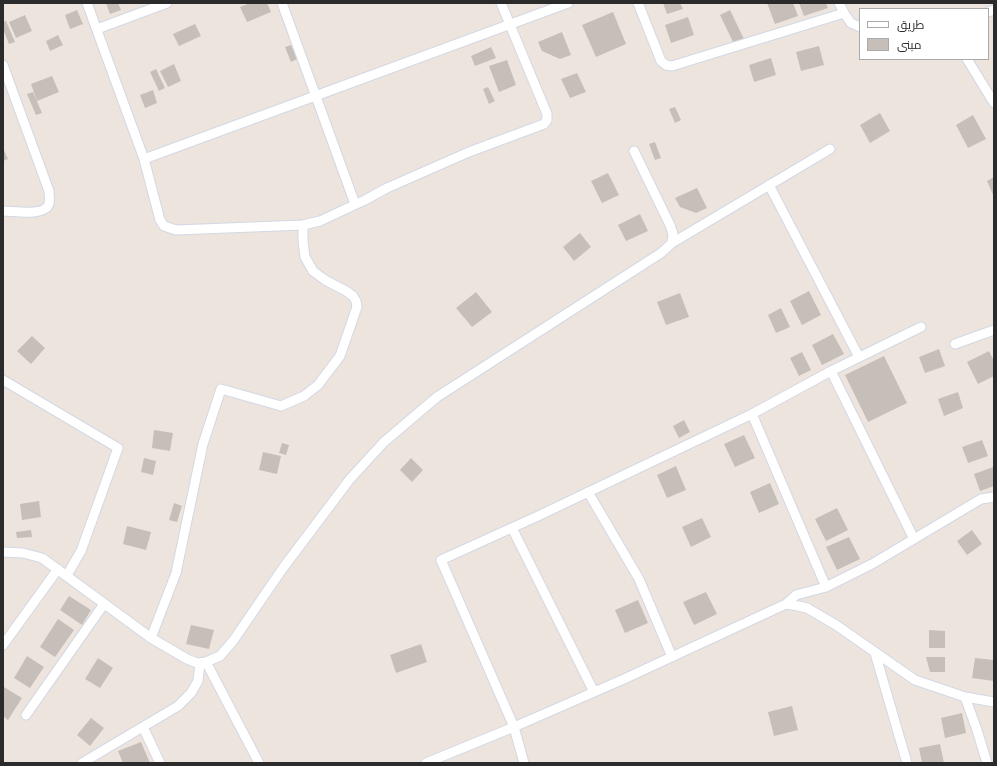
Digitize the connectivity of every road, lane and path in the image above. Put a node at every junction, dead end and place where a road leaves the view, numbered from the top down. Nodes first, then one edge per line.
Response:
1 (87, 3) edge
2 (167, 3) edge
3 (282, 3) edge
4 (501, 3) edge
5 (568, 3) edge
6 (638, 3) edge
7 (839, 3) edge
8 (844, 13) junction
9 (510, 25) junction
10 (859, 27) edge
11 (96, 29) junction
12 (968, 60) edge
13 (3, 68) edge
14 (315, 95) junction
15 (993, 99) edge
16 (830, 149) dead end
17 (634, 152) dead end
18 (144, 159) junction
19 (769, 185) junction
20 (355, 204) junction
21 (3, 211) edge
22 (303, 225) junction
23 (672, 243) junction
24 (921, 327) dead end
25 (994, 330) edge
26 (955, 344) dead end
27 (859, 358) junction
28 (831, 371) junction
29 (3, 380) edge
30 (752, 414) junction
31 (588, 492) junction
32 (994, 497) edge
33 (512, 528) junction
34 (914, 539) junction
35 (3, 552) edge
36 (58, 569) junction
37 (67, 575) junction
38 (826, 587) junction
39 (104, 604) junction
40 (786, 604) junction
41 (152, 638) junction
42 (3, 645) edge
43 (875, 653) junction
44 (672, 657) junction
45 (203, 663) junction
46 (594, 692) junction
47 (965, 697) junction
48 (994, 702) edge
49 (26, 715) dead end
50 (514, 726) junction
51 (143, 727) junction
52 (97, 759) edge
53 (82, 763) edge
54 (160, 763) edge
55 (259, 763) edge
56 (426, 763) edge
57 (524, 763) edge
58 (907, 763) edge
59 (987, 763) edge

1 - 11 street
2 - 11 street
3 - 14 street
4 - 9 street
5 - 9 street
6 - 8 street
7 - 8 street
8 - 10 street
9 - 14 street
9 - 20 street
11 - 18 street
12 - 15 street
13 - 21 street
14 - 18 street
14 - 20 street
16 - 19 street
17 - 23 street
18 - 22 street
19 - 23 street
19 - 27 street
20 - 22 street
22 - 41 street
23 - 45 street
24 - 27 street
25 - 26 street
27 - 28 street
28 - 30 street
28 - 34 street
29 - 37 street
30 - 31 street
30 - 38 street
31 - 33 street
31 - 44 street
32 - 34 street
33 - 46 street
33 - 50 street
34 - 38 street
35 - 36 street
36 - 37 street
36 - 42 street
37 - 39 street
38 - 40 street
39 - 41 street
39 - 49 street
40 - 43 street
40 - 44 street
41 - 45 street
43 - 47 street
43 - 58 street
44 - 46 street
45 - 51 street
45 - 55 street
46 - 50 street
47 - 48 street
47 - 59 street
50 - 56 street
50 - 57 street
51 - 52 street
51 - 54 street
52 - 53 street

